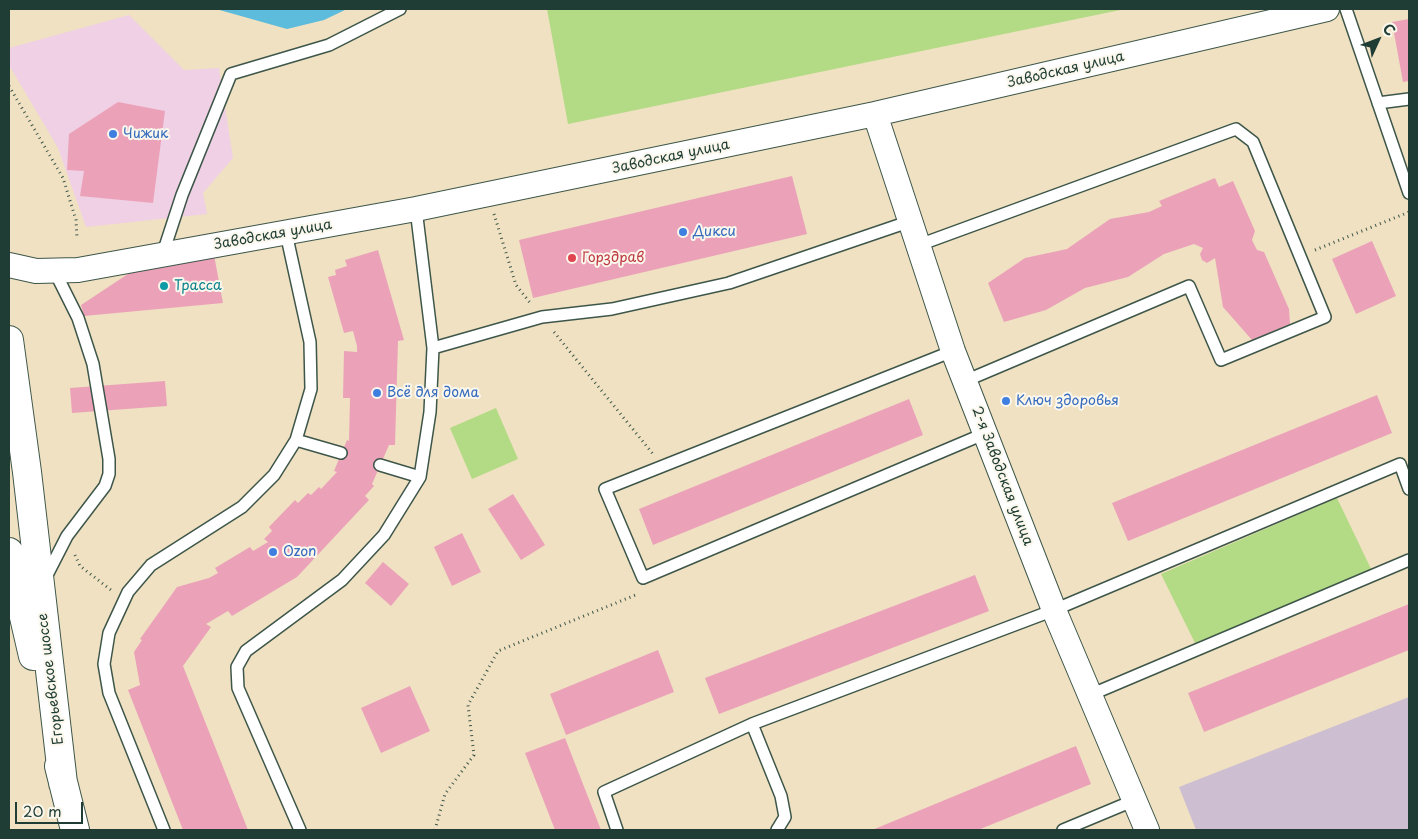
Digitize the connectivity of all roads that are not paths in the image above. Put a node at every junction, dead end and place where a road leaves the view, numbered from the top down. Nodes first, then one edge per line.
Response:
1 (400, 9) edge
2 (1327, 9) edge
3 (1346, 9) edge
4 (1409, 99) edge
5 (1378, 103) junction
6 (875, 114) junction
7 (1409, 193) edge
8 (416, 209) junction
9 (911, 221) junction
10 (286, 233) junction
11 (919, 245) junction
12 (162, 256) junction
13 (9, 265) edge
14 (56, 272) junction
15 (9, 340) edge
16 (433, 348) junction
17 (954, 351) junction
18 (965, 380) junction
19 (986, 433) junction
20 (296, 440) junction
21 (341, 453) dead end
22 (380, 464) dead end
23 (420, 477) junction
24 (1409, 489) edge
25 (9, 552) edge
26 (1409, 560) edge
27 (41, 588) junction
28 (1054, 610) junction
29 (1090, 694) junction
30 (752, 724) junction
31 (63, 783) junction
32 (1135, 800) junction
33 (75, 830) edge
34 (164, 830) edge
35 (300, 830) edge
36 (617, 830) edge
37 (777, 830) edge
38 (1063, 830) edge
39 (1147, 830) edge

1 - 12 lane
2 - 6 street, Заводская улица
3 - 5 lane
4 - 5 lane
5 - 7 lane
6 - 8 street, Заводская улица
6 - 9 street, 2-я Заводская улица
8 - 10 street, Заводская улица
8 - 16 lane
9 - 11 street, 2-я Заводская улица
9 - 16 lane
10 - 12 street, Заводская улица
10 - 20 lane
11 - 17 street, 2-я Заводская улица
11 - 18 lane
12 - 14 street, Заводская улица
13 - 14 street, Заводская улица
14 - 27 lane
15 - 27 main road, Егорьевское шоссе
16 - 23 lane
17 - 18 street, 2-я Заводская улица
17 - 19 lane
18 - 19 street, 2-я Заводская улица
19 - 28 street, 2-я Заводская улица
20 - 21 lane
20 - 34 lane
22 - 23 lane
23 - 35 lane
24 - 28 lane
25 - 31 main road, Егорьевское шоссе
26 - 29 lane
27 - 31 main road, Егорьевское шоссе
28 - 29 street, 2-я Заводская улица
28 - 30 lane
29 - 32 street, 2-я Заводская улица
30 - 36 lane
30 - 37 lane
31 - 33 main road
32 - 38 lane
32 - 39 street, 2-я Заводская улица

